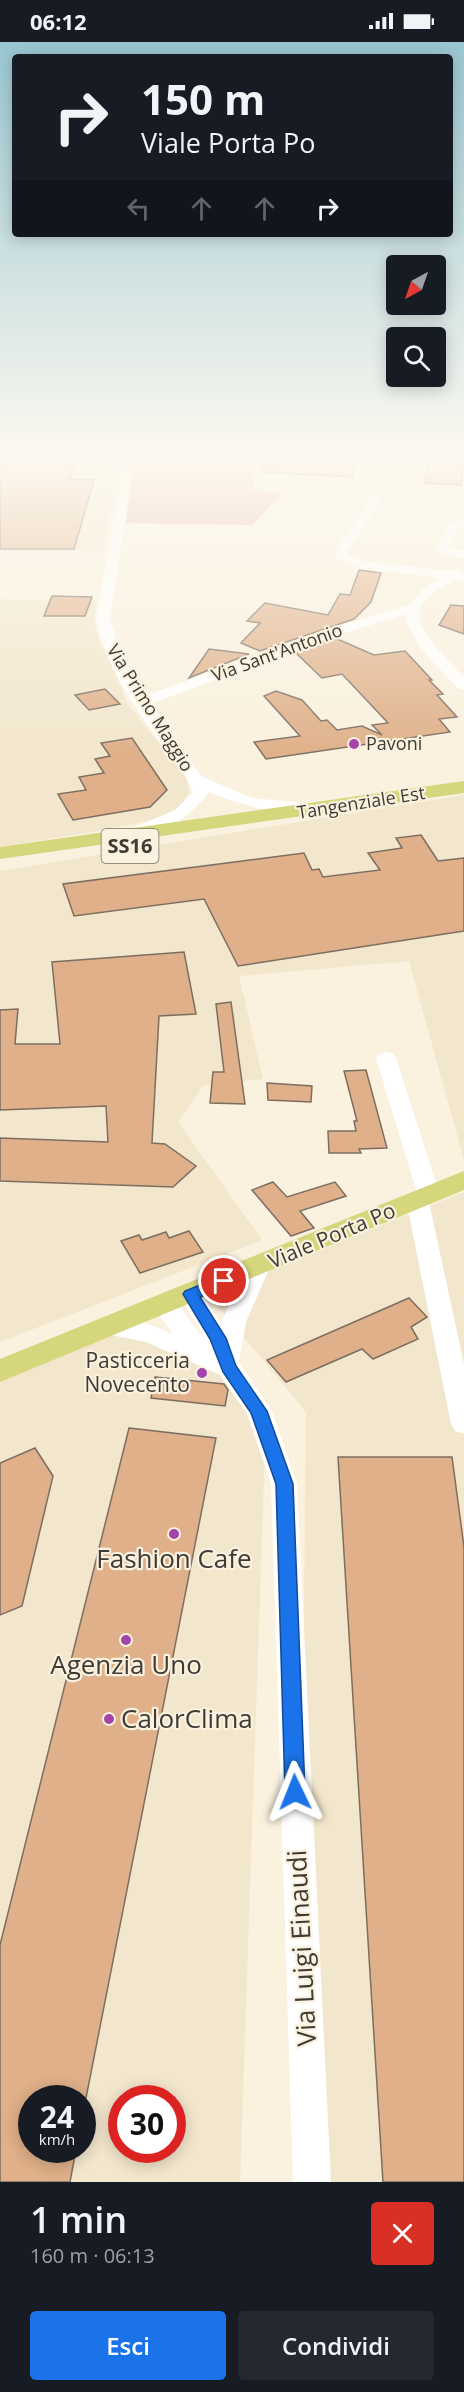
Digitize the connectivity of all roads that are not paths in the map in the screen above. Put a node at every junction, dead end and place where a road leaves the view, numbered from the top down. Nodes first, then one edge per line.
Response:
1 (113, 559) edge
2 (345, 559) edge
3 (464, 568) edge
4 (458, 577) edge
5 (413, 608) junction
6 (444, 663) junction
7 (464, 663) edge
8 (464, 686) edge
9 (143, 702) junction
10 (195, 779) junction
11 (462, 787) edge
12 (327, 809) junction
13 (258, 818) junction
14 (136, 833) junction
15 (0, 853) edge
16 (0, 866) edge
17 (386, 1058) dead end
18 (464, 1180) edge
19 (423, 1197) junction
20 (258, 1267) junction
21 (177, 1300) junction
22 (110, 1327) junction
23 (229, 1368) junction
24 (0, 1371) edge
25 (464, 1424) edge
26 (312, 2182) edge

1 - 9 street, Via Primo Maggio
2 - 4 street
3 - 4 street
4 - 5 street
5 - 6 street
5 - 9 street, Via Sant'Antonio
6 - 7 street
6 - 8 street
9 - 10 street, Via Primo Maggio
10 - 12 street, Via Primo Maggio
10 - 14 street, Via Primo Maggio
11 - 12 main road, Tangenziale Est / SS16
12 - 13 main road, Tangenziale Est / SS16
13 - 14 main road, Tangenziale Est / SS16
13 - 16 main road, Tangenziale Est / SS16
14 - 15 main road, Tangenziale Est / SS16
17 - 19 street
18 - 19 main road, Viale Porta Po
19 - 20 main road, Viale Porta Po
19 - 25 street
20 - 21 main road, Viale Porta Po
20 - 23 street
21 - 22 main road, Viale Porta Po
21 - 23 street, Via Luigi Einaudi
22 - 23 street
22 - 24 main road, Viale Porta Po
23 - 26 street, Via Luigi Einaudi

